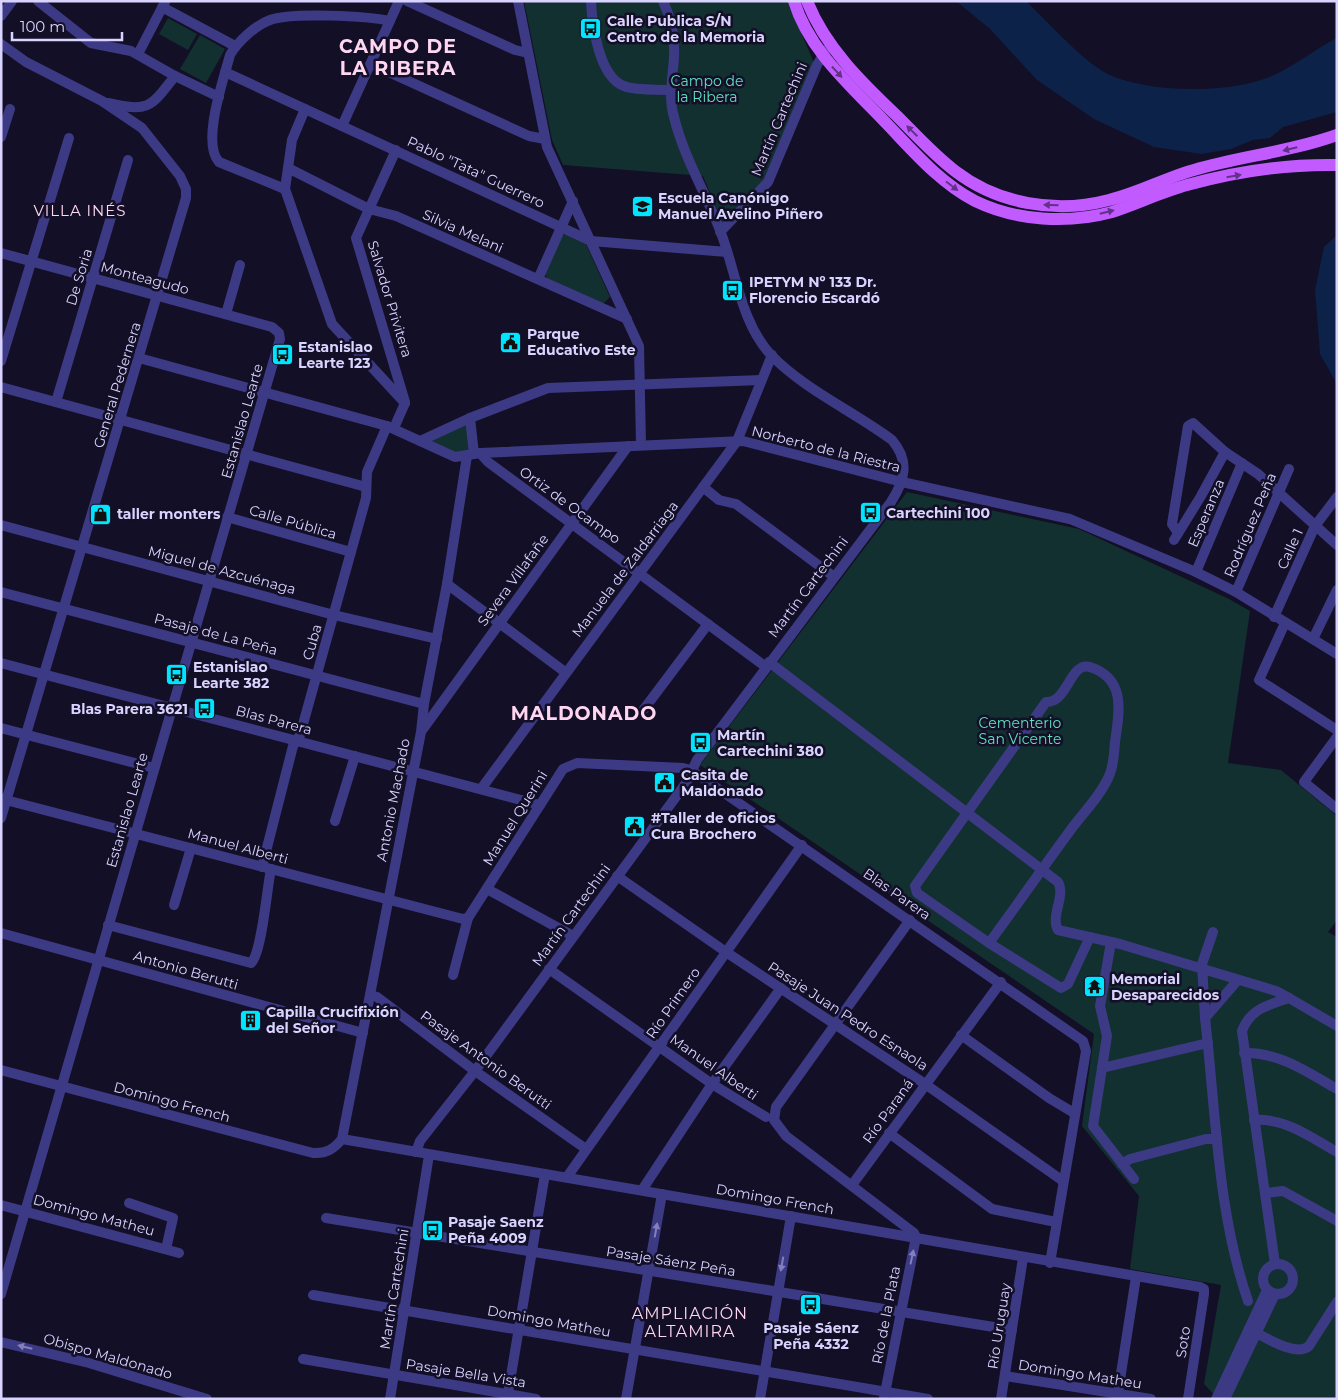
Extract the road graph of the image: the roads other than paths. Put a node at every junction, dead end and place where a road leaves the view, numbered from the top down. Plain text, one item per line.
1 (12, 1) edge
2 (38, 1) edge
3 (399, 1) edge
4 (407, 1) edge
5 (518, 1) edge
6 (591, 1) edge
7 (663, 1) edge
8 (794, 1) edge
9 (807, 1) edge
10 (164, 4) edge
11 (1, 16) edge
12 (390, 21) junction
13 (1, 44) edge
14 (235, 46) junction
15 (826, 49) junction
16 (528, 53) junction
17 (138, 54) junction
18 (371, 64) junction
19 (225, 72) junction
20 (175, 76) junction
21 (671, 90) junction
22 (219, 97) junction
23 (102, 101) junction
24 (10, 109) dead end
25 (305, 109) junction
26 (342, 126) junction
27 (1337, 134) edge
28 (1, 137) edge
29 (69, 138) dead end
30 (545, 139) junction
31 (396, 150) junction
32 (128, 160) dead end
33 (1337, 165) edge
34 (288, 168) junction
35 (285, 190) junction
36 (573, 201) junction
37 (369, 209) junction
38 (562, 227) junction
39 (720, 232) junction
40 (591, 241) junction
41 (1, 252) edge
42 (727, 252) junction
43 (31, 261) junction
44 (240, 266) dead end
45 (94, 278) junction
46 (538, 279) junction
47 (158, 296) junction
48 (226, 314) junction
49 (627, 319) junction
50 (279, 333) joint
51 (772, 355) junction
52 (139, 358) junction
53 (1, 361) edge
54 (761, 380) junction
55 (641, 384) junction
56 (1, 387) edge
57 (264, 393) junction
58 (56, 402) junction
59 (406, 403) junction
60 (470, 418) junction
61 (121, 420) junction
62 (390, 427) junction
63 (420, 441) junction
64 (737, 441) junction
65 (642, 445) junction
66 (628, 446) junction
67 (1225, 452) junction
68 (473, 454) junction
69 (246, 455) junction
70 (1242, 463) junction
71 (1289, 469) dead end
72 (902, 482) junction
73 (366, 487) junction
74 (703, 487) junction
75 (1279, 493) junction
76 (1337, 497) edge
77 (228, 517) junction
78 (572, 523) junction
79 (1, 525) edge
80 (1315, 526) junction
81 (1337, 545) edge
82 (82, 547) junction
83 (351, 552) junction
84 (1196, 572) junction
85 (639, 573) junction
86 (833, 576) junction
87 (209, 581) junction
88 (447, 584) junction
89 (1337, 590) edge
90 (1, 592) edge
91 (1236, 592) junction
92 (64, 607) junction
93 (334, 615) junction
94 (1274, 617) junction
95 (499, 622) junction
96 (708, 624) junction
97 (1285, 624) junction
98 (437, 639) junction
99 (1313, 639) junction
100 (191, 642) junction
101 (1337, 654) edge
102 (1, 663) edge
103 (767, 665) junction
104 (565, 672) junction
105 (44, 674) junction
106 (317, 675) junction
107 (424, 704) junction
108 (172, 707) junction
109 (640, 713) dead end
110 (1, 728) edge
111 (1337, 730) edge
112 (421, 732) junction
113 (26, 735) junction
114 (1337, 737) edge
115 (298, 740) junction
116 (355, 756) junction
117 (154, 768) junction
118 (692, 770) junction
119 (413, 772) junction
120 (481, 789) junction
121 (4, 799) edge
122 (540, 804) junction
123 (1337, 809) edge
124 (965, 813) junction
125 (1, 818) edge
126 (335, 821) dead end
127 (135, 834) junction
128 (802, 845) junction
129 (191, 848) junction
130 (266, 868) junction
131 (1042, 869) junction
132 (617, 876) junction
133 (487, 889) junction
134 (387, 898) junction
135 (174, 905) dead end
136 (468, 918) junction
137 (910, 920) junction
138 (108, 925) junction
139 (1213, 932) dead end
140 (1, 933) edge
141 (573, 936) junction
142 (1090, 938) junction
143 (1111, 942) junction
144 (989, 943) junction
145 (726, 952) junction
146 (98, 960) junction
147 (549, 969) junction
148 (1202, 970) junction
149 (453, 975) dead end
150 (1237, 981) junction
151 (1001, 982) junction
152 (780, 988) junction
153 (370, 995) junction
154 (1288, 998) junction
155 (1205, 1018) junction
156 (836, 1024) junction
157 (1337, 1026) edge
158 (363, 1033) junction
159 (961, 1035) junction
160 (1208, 1043) junction
161 (659, 1046) junction
162 (1244, 1054) junction
163 (1102, 1068) junction
164 (1, 1070) edge
165 (475, 1071) junction
166 (712, 1084) junction
167 (925, 1084) junction
168 (61, 1087) junction
169 (1337, 1089) edge
170 (1074, 1113) junction
171 (770, 1119) junction
172 (1254, 1120) junction
173 (889, 1133) junction
174 (1218, 1139) junction
175 (338, 1143) junction
176 (586, 1150) junction
177 (416, 1152) junction
178 (1337, 1152) edge
179 (429, 1155) junction
180 (1122, 1164) junction
181 (545, 1174) junction
182 (567, 1177) junction
183 (1134, 1178) dead end
184 (1063, 1181) junction
185 (852, 1186) junction
186 (642, 1190) junction
187 (1265, 1193) junction
188 (662, 1194) junction
189 (129, 1203) dead end
190 (1, 1205) edge
191 (26, 1211) junction
192 (791, 1216) junction
193 (326, 1218) dead end
194 (1337, 1221) edge
195 (1056, 1222) junction
196 (417, 1234) junction
197 (916, 1237) junction
198 (166, 1249) junction
199 (532, 1252) junction
200 (179, 1253) dead end
201 (1023, 1258) junction
202 (1050, 1263) junction
203 (1275, 1264) junction
204 (649, 1272) junction
205 (1136, 1277) junction
206 (1204, 1289) joint
207 (777, 1291) junction
208 (1271, 1292) junction
209 (1, 1294) edge
210 (314, 1295) dead end
211 (1248, 1301) dead end
212 (1337, 1302) edge
213 (405, 1310) junction
214 (901, 1312) junction
215 (518, 1330) junction
216 (1012, 1330) junction
217 (1253, 1331) junction
218 (1, 1342) edge
219 (634, 1350) junction
220 (303, 1359) dead end
221 (764, 1372) junction
222 (394, 1375) junction
223 (1005, 1376) junction
224 (885, 1395) edge
225 (508, 1396) edge
226 (1117, 1396) edge
227 (207, 1399) edge
228 (390, 1399) edge
229 (536, 1399) edge
230 (626, 1399) edge
231 (760, 1399) edge
232 (928, 1399) edge
233 (1001, 1399) edge
234 (1151, 1399) edge
235 (1188, 1399) edge
236 (1216, 1399) edge
237 (1225, 1399) edge

1 - 11 street
2 - 17 street
3 - 12 street
4 - 16 street
5 - 16 street
6 - 21 street
7 - 21 street
8 - 15 main road
9 - 15 main road
10 - 14 street
10 - 17 street
12 - 14 street
12 - 18 street
13 - 23 street, General Pedernera
14 - 19 street
27 -> 15 main road
15 -> 33 main road
15 - 39 street, Martín Cartechini
16 - 30 street
17 - 20 street
18 - 26 street
18 - 30 street
19 - 22 street
19 - 25 street, Pablo "Tata" Guerrero
20 - 22 street
20 - 23 street
21 - 39 street
22 - 35 street
23 - 47 street, General Pedernera
24 - 28 street
25 - 26 street, Pablo "Tata" Guerrero
25 - 34 street
26 - 31 street, Pablo "Tata" Guerrero
29 - 43 street
30 - 36 street
31 - 37 street, Salvador Privitera
31 - 38 street, Pablo "Tata" Guerrero
32 - 45 street, De Soria
34 - 35 street
34 - 37 street, Silvia Melani
35 - 59 street
36 - 38 street
36 - 40 street
37 - 46 street, Silvia Melani
37 - 59 street, Salvador Privitera
38 - 40 street, Pablo "Tata" Guerrero
38 - 46 street
39 - 42 street, Martín Cartechini
40 - 42 street, Pablo "Tata" Guerrero
40 - 49 street
41 - 43 street, Monteagudo
42 - 51 street, Martín Cartechini
43 - 45 street, Monteagudo
43 - 53 street
44 - 48 street
45 - 47 street, Monteagudo
45 - 58 street, De Soria
46 - 49 street, Silvia Melani
47 - 48 street, Monteagudo
47 - 52 street, General Pedernera
48 - 50 street, Monteagudo
49 - 55 street
50 - 57 street, Estanislao Learte
51 - 54 street, Manuela de Zaldarriaga
51 - 72 street, Martín Cartechini
52 - 57 street, Norberto de la Riestra
52 - 61 street, General Pedernera
54 - 55 street
54 - 64 street, Manuela de Zaldarriaga
55 - 60 street
55 - 65 street
56 - 58 street
57 - 62 street, Norberto de la Riestra
57 - 69 street, Estanislao Learte
58 - 61 street
59 - 62 street, Cuba
60 - 63 street
60 - 68 street, Antonio Machado
61 - 69 street
61 - 82 street, General Pedernera
62 - 63 street, Norberto de la Riestra
62 - 73 street, Cuba
63 - 68 street, Norberto de la Riestra
64 - 65 street, Norberto de la Riestra
64 - 72 street, Norberto de la Riestra
64 - 74 street, Manuela de Zaldarriaga
65 - 66 street, Norberto de la Riestra
66 - 68 street, Norberto de la Riestra
66 - 78 street, Severa Villafañe
67 - 67 street
67 - 70 street
68 - 78 street, Ortiz de Ocampo
68 - 88 street, Antonio Machado
69 - 73 street
69 - 77 street, Estanislao Learte
70 - 75 street
70 - 84 street, Esperanza
71 - 75 street, Rodríguez Peña
72 - 84 street, Norberto de la Riestra
72 - 86 street, Martín Cartechini
73 - 83 street, Cuba
74 - 85 street, Manuela de Zaldarriaga
74 - 86 street
75 - 80 street
75 - 91 street, Rodríguez Peña
76 - 80 street, Calle 1
77 - 83 street, Calle Pública
77 - 87 street, Estanislao Learte
78 - 85 street, Ortiz de Ocampo
78 - 95 street, Severa Villafañe
79 - 82 street, Miguel de Azcuénaga
80 - 81 street
80 - 94 street, Calle 1
82 - 87 street, Miguel de Azcuénaga
82 - 92 street, General Pedernera
83 - 93 street, Cuba
84 - 91 street, Norberto de la Riestra
85 - 96 street, Ortiz de Ocampo
85 - 104 street, Manuela de Zaldarriaga
86 - 103 street, Martín Cartechini
87 - 93 street, Miguel de Azcuénaga
87 - 100 street, Estanislao Learte
88 - 95 street
88 - 98 street, Antonio Machado
89 - 99 street
90 - 92 street, Pasaje de La Peña
91 - 94 street, Norberto de la Riestra
92 - 100 street, Pasaje de La Peña
92 - 105 street, General Pedernera
93 - 98 street, Miguel de Azcuénaga
93 - 106 street, Cuba
94 - 97 street, Norberto de la Riestra
95 - 104 street
95 - 112 street, Severa Villafañe
96 - 103 street, Ortiz de Ocampo
96 - 109 street
97 - 99 street, Norberto de la Riestra
97 - 111 street
98 - 107 street, Antonio Machado
99 - 101 street, Norberto de la Riestra
100 - 106 street, Pasaje de La Peña
100 - 108 street, Estanislao Learte
102 - 105 street, Blas Parera
103 - 118 street, Martín Cartechini
103 - 124 street, Ortiz de Ocampo
104 - 120 street, Manuela de Zaldarriaga
105 - 108 street, Blas Parera
105 - 113 street, General Pedernera
106 - 107 street, Pasaje de La Peña
106 - 115 street, Cuba
107 - 112 street, Antonio Machado
108 - 115 street, Blas Parera
108 - 117 street, Estanislao Learte
110 - 113 street
112 - 119 street, Antonio Machado
113 - 117 street
113 - 121 street, General Pedernera
114 - 123 street
115 - 116 street, Blas Parera
115 - 130 street, Cuba
116 - 119 street, Blas Parera
116 - 126 street
117 - 127 street, Estanislao Learte
118 - 122 street, Manuel Querini
118 - 128 street, Blas Parera
118 - 132 street, Martín Cartechini
119 - 120 street, Blas Parera
119 - 134 street, Antonio Machado
120 - 122 street, Blas Parera
121 - 125 street, General Pedernera
121 - 127 street, Manuel Alberti
122 - 133 street, Manuel Querini
124 - 131 street, Ortiz de Ocampo
124 - 131 street
124 - 144 street
127 - 129 street, Manuel Alberti
127 - 138 street, Estanislao Learte
128 - 137 street, Blas Parera
128 - 145 street, Río Primero
129 - 130 street, Manuel Alberti
129 - 135 street
130 - 134 street, Manuel Alberti
130 - 138 street, Cuba
131 - 142 street, Ortiz de Ocampo
131 - 144 street
132 - 141 street, Martín Cartechini
132 - 145 street, Pasaje Juan Pedro Esnaola
133 - 136 street, Manuel Querini
133 - 141 street
134 - 136 street, Manuel Alberti
134 - 153 street, Antonio Machado
136 - 149 street, Manuel Querini
137 - 151 street, Blas Parera
137 - 156 street
138 - 146 street, Estanislao Learte
139 - 148 street
140 - 146 street, Antonio Berutti
141 - 147 street, Martín Cartechini
142 - 143 street
142 - 144 street
143 - 148 street
143 - 163 street
145 - 152 street, Pasaje Juan Pedro Esnaola
145 - 161 street, Río Primero
146 - 158 street, Antonio Berutti
146 - 168 street, Estanislao Learte
147 - 161 street, Manuel Alberti
147 - 165 street, Martín Cartechini
148 - 150 street
148 - 155 street
150 - 154 street
150 - 155 street
151 - 159 street, Río Paraná
151 - 170 street, Blas Parera
152 - 156 street, Pasaje Juan Pedro Esnaola
152 - 166 street
153 - 158 street, Antonio Machado
153 - 165 street, Pasaje Antonio Berutti
154 - 157 street
154 - 162 street
155 - 160 street
156 - 167 street, Pasaje Juan Pedro Esnaola
156 - 171 street
158 - 175 street, Antonio Machado
159 - 167 street, Río Paraná
159 - 170 street
160 - 163 street
160 - 174 street
161 - 166 street, Manuel Alberti
161 - 176 street, Río Primero
162 - 169 street
162 - 172 street
163 - 180 street
164 - 168 street, Domingo French
165 - 176 street, Pasaje Antonio Berutti
165 - 177 street, Martín Cartechini
166 - 171 street, Manuel Alberti
166 - 186 street
167 - 173 street, Río Paraná
167 - 184 street, Pasaje Juan Pedro Esnaola
168 - 175 street, Domingo French
168 - 191 street, Estanislao Learte
170 - 184 street
171 - 185 street, Manuel Alberti
172 - 178 street
172 - 187 street
173 - 185 street, Río Paraná
173 - 195 street
174 - 180 street
174 - 211 street
175 - 177 street, Domingo French
176 - 182 street, Río Primero
177 - 179 street, Domingo French
179 - 181 street, Domingo French
179 - 196 street, Martín Cartechini
180 - 183 street
181 - 182 street, Domingo French
181 - 199 street
182 - 186 street, Domingo French
184 - 195 street
185 - 197 street, Manuel Alberti
186 - 188 street, Domingo French
187 - 194 street
187 - 203 street
188 - 192 street, Domingo French
204 -> 188 street
189 - 198 street
190 - 191 street, Domingo Matheu
191 - 198 street, Domingo Matheu
191 - 209 street, Estanislao Learte
192 - 197 street, Domingo French
192 -> 207 street
193 - 196 street, Pasaje Sáenz Peña
195 - 202 street
196 - 199 street, Pasaje Sáenz Peña
196 - 213 street, Martín Cartechini
197 - 201 street, Domingo French
214 -> 197 street, Río de la Plata
198 - 200 street, Domingo Matheu
199 - 204 street, Pasaje Sáenz Peña
199 - 215 street
201 - 202 street, Domingo French
201 - 216 street, Río Uruguay
202 - 205 street, Domingo French
203 - 208 street
203 - 208 street
204 - 207 street, Pasaje Sáenz Peña
204 - 219 street
205 - 206 street, Domingo French
205 - 226 street
206 - 235 street, Soto
207 - 214 street, Pasaje Sáenz Peña
207 - 221 street
208 - 217 street
210 - 213 street, Domingo Matheu
212 - 217 street
213 - 215 street, Domingo Matheu
213 - 222 street, Martín Cartechini
214 - 216 street, Pasaje Sáenz Peña
214 - 224 street, Río de la Plata
215 - 219 street, Domingo Matheu
215 - 225 street
216 - 223 street, Río Uruguay
217 - 236 street
217 - 237 street
227 -> 218 street, Obispo Maldonado
219 - 221 street, Domingo Matheu
219 - 230 street
220 - 222 street, Pasaje Bella Vista
221 - 224 street, Domingo Matheu
221 - 231 street
222 - 225 street, Pasaje Bella Vista
222 - 228 street, Martín Cartechini
223 - 226 street, Domingo Matheu
223 - 233 street, Río Uruguay
224 - 232 street, Domingo Matheu
225 - 229 street, Pasaje Bella Vista
226 - 234 street, Domingo Matheu

